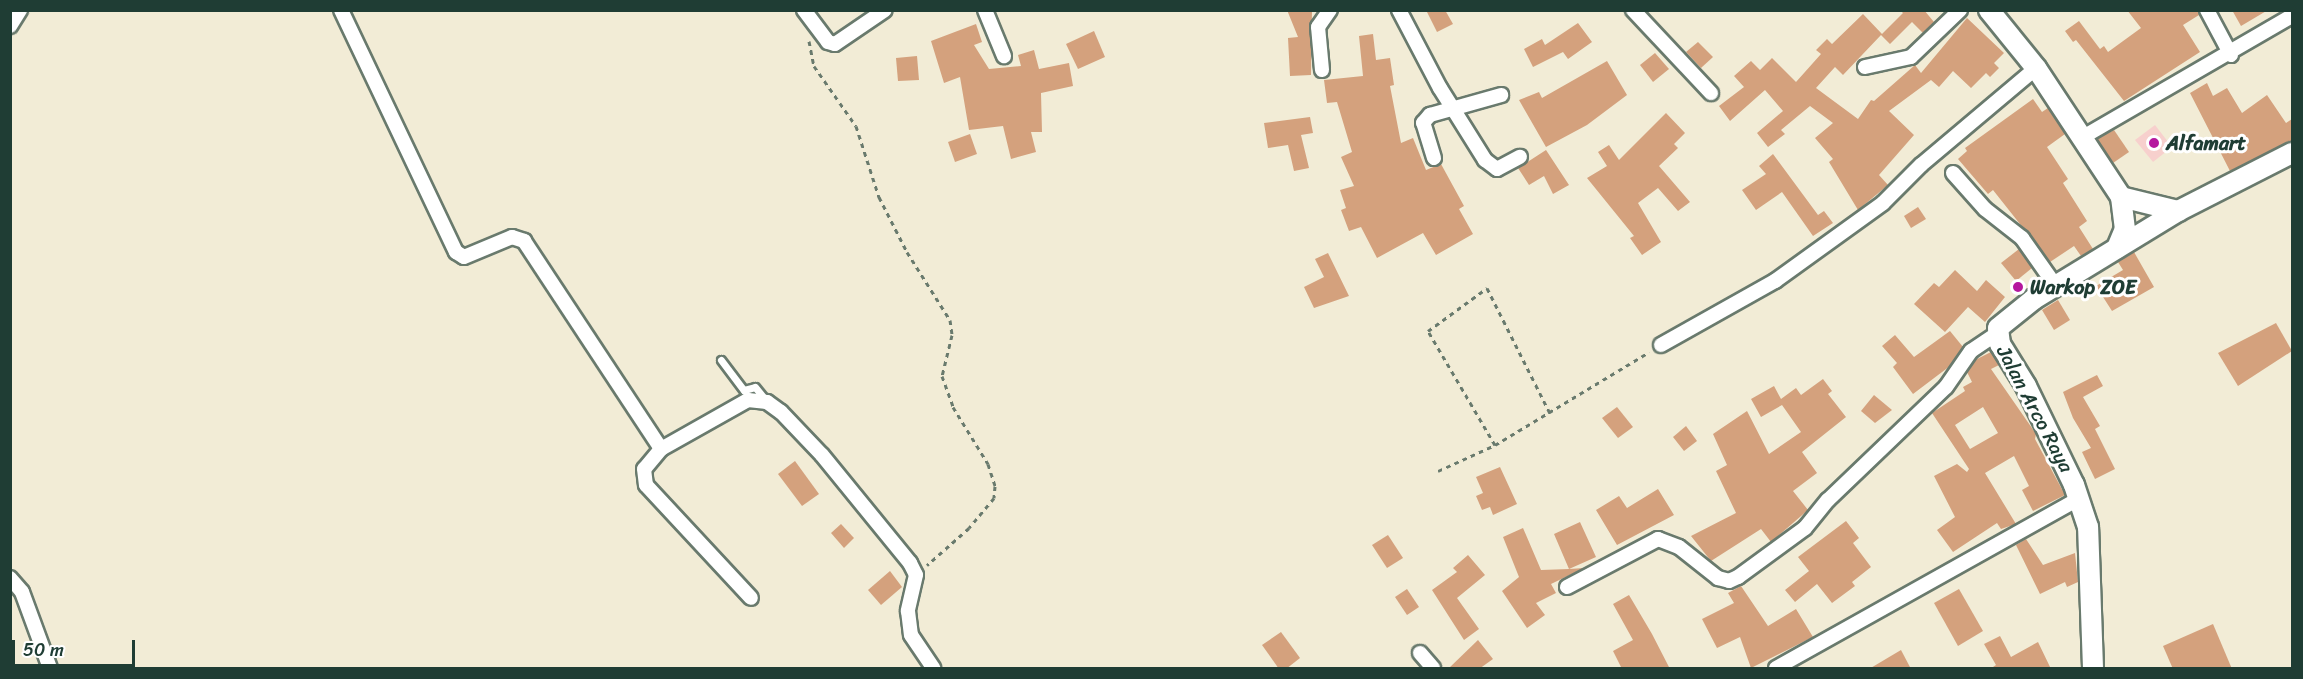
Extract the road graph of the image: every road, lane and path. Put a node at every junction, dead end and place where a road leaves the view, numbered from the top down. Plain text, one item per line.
1 (20, 10) edge
2 (341, 10) edge
3 (804, 10) edge
4 (885, 10) edge
5 (985, 10) edge
6 (1330, 10) edge
7 (1399, 10) edge
8 (1960, 10) edge
9 (1989, 10) edge
10 (2206, 10) edge
11 (1638, 12) edge
12 (2292, 16) edge
13 (10, 26) edge
14 (808, 34) dead end
15 (2231, 55) junction
16 (1004, 56) dead end
17 (1865, 67) dead end
18 (2036, 68) junction
19 (1322, 70) dead end
20 (1711, 93) dead end
21 (1501, 95) dead end
22 (1451, 107) junction
23 (2083, 137) junction
24 (2292, 153) edge
25 (1434, 158) dead end
26 (1520, 158) dead end
27 (1953, 173) dead end
28 (2121, 197) junction
29 (2178, 211) junction
30 (2117, 248) junction
31 (2055, 285) junction
32 (1996, 334) junction
33 (1661, 345) joint
34 (721, 360) dead end
35 (767, 402) junction
36 (1550, 412) junction
37 (1495, 446) junction
38 (661, 448) junction
39 (1438, 471) dead end
40 (2079, 499) junction
41 (916, 575) junction
42 (10, 578) edge
43 (1567, 587) dead end
44 (751, 598) dead end
45 (1420, 653) dead end
46 (50, 669) edge
47 (933, 669) edge
48 (1433, 669) edge
49 (1776, 669) edge
50 (2093, 669) edge

1 - 13 street
2 - 38 street
3 - 4 street
5 - 16 street
6 - 19 street
7 - 22 street
8 - 17 street
9 - 18 main road
10 - 15 street
11 - 20 street
12 - 15 street
14 - 41 path
15 - 23 street
18 - 23 main road
18 - 33 street
21 - 22 street
22 - 25 street
22 - 26 street
23 - 28 main road
24 - 29 main road, Jalan Arco Raya
27 - 31 street
28 - 29 main road
28 - 30 main road
29 - 30 main road, Jalan Arco Raya
30 - 31 main road, Jalan Arco Raya
31 - 32 main road, Jalan Arco Raya
32 - 40 main road, Jalan Arco Raya
32 - 43 street
33 - 36 path
34 - 35 lane
35 - 38 street
35 - 41 street
36 - 37 path
36 - 37 path
37 - 39 path
38 - 44 street
40 - 49 street
40 - 50 main road, Jalan Arco Raya
41 - 47 street
42 - 46 street
45 - 48 street

